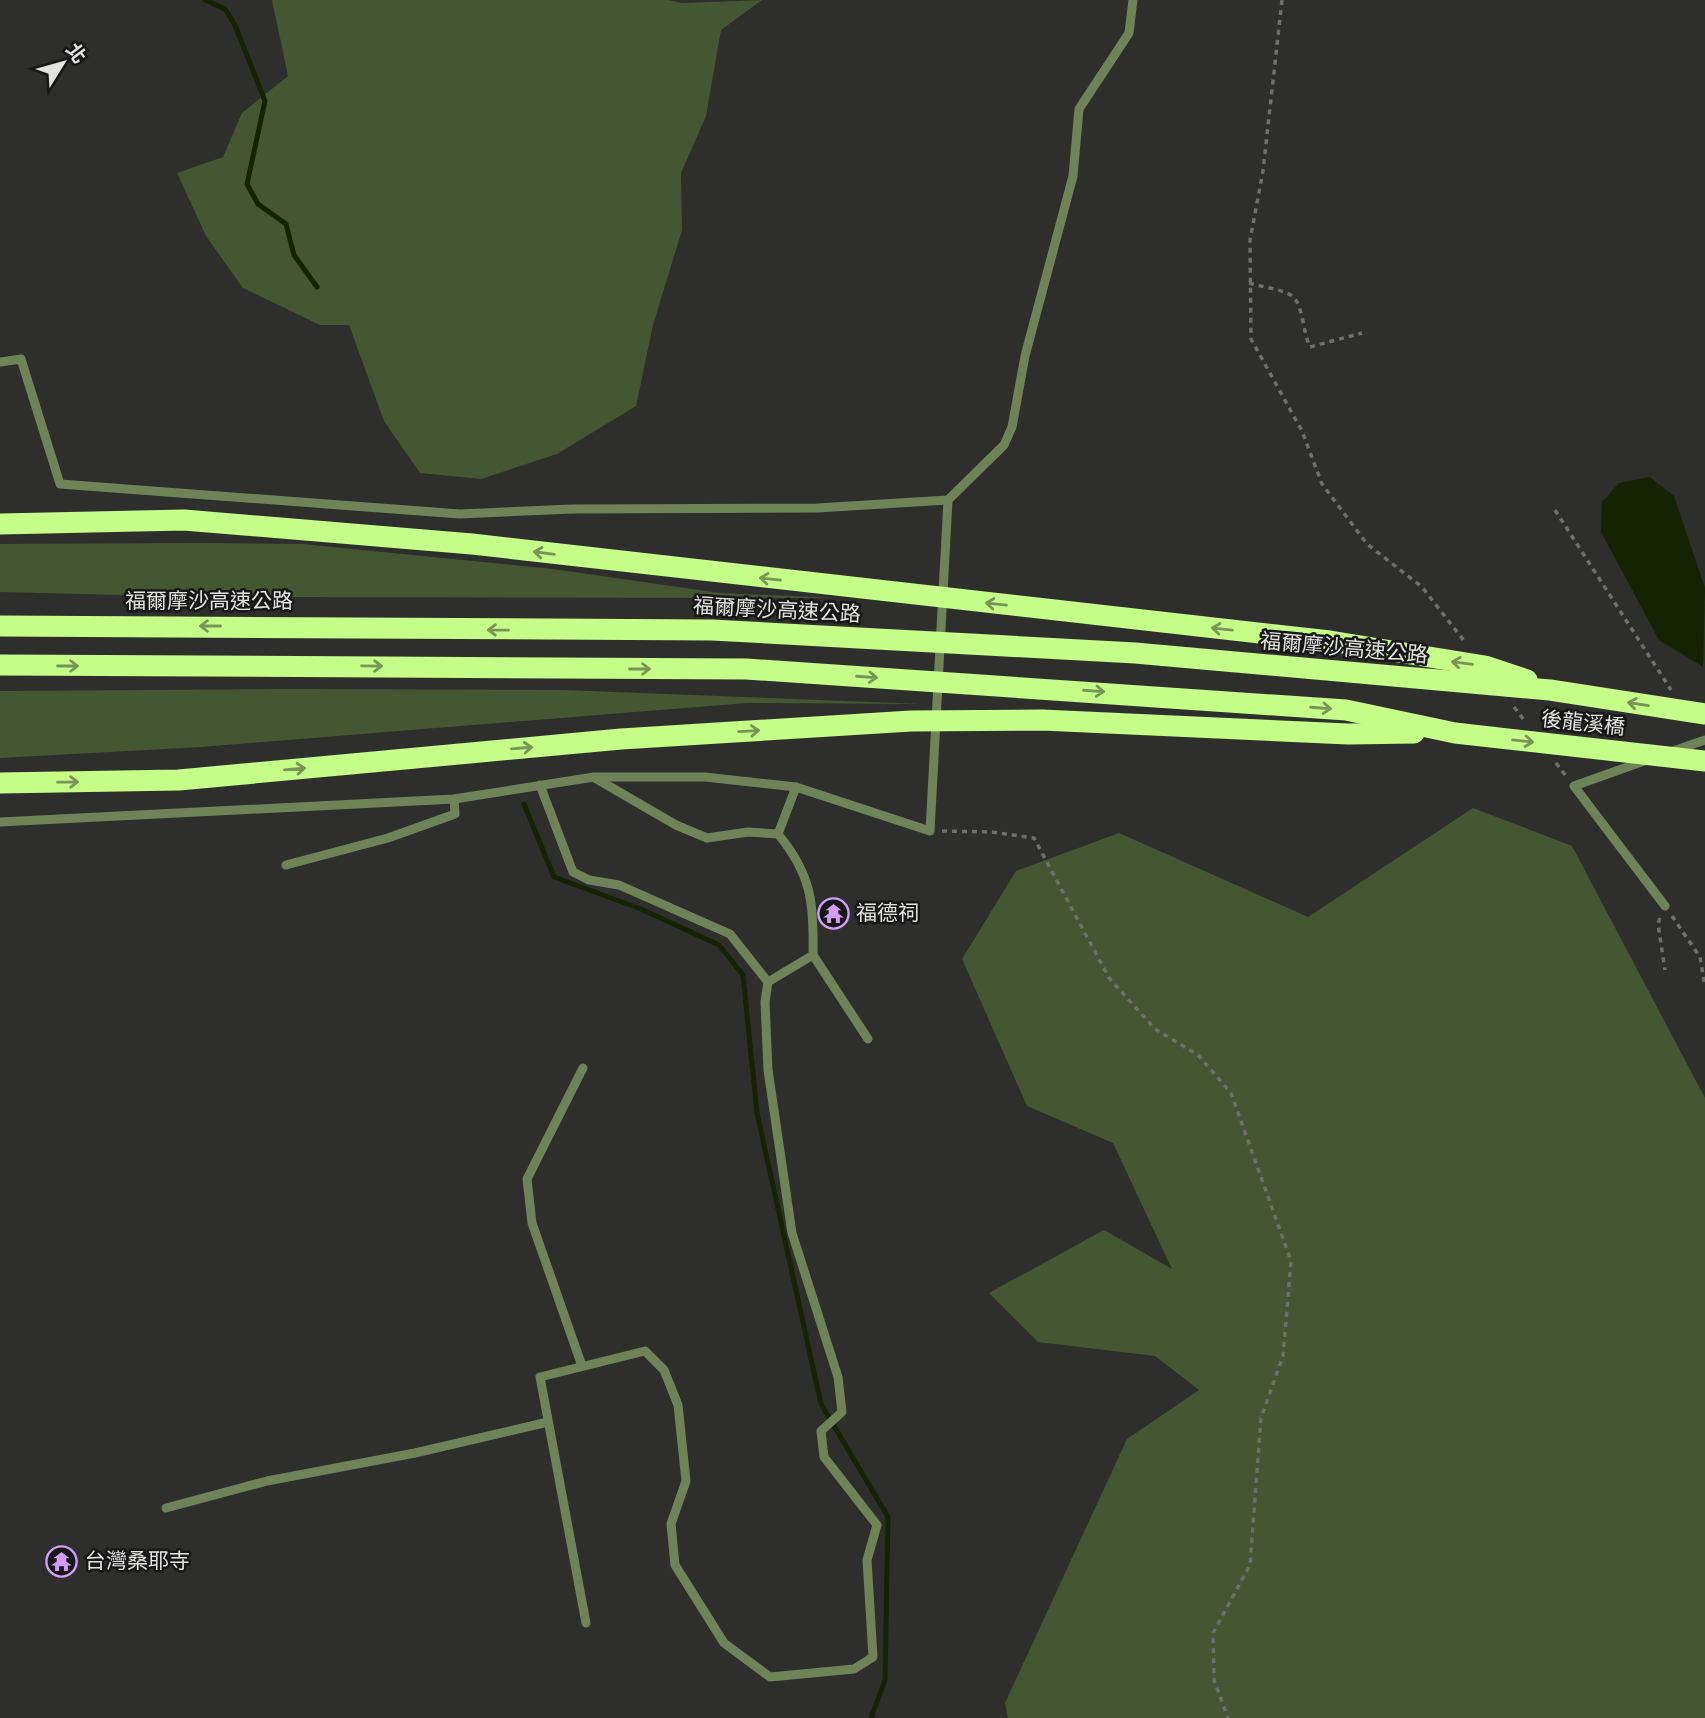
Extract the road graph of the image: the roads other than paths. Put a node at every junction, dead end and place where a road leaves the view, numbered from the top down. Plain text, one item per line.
1 (1133, 0) edge
2 (0, 362) edge
3 (948, 500) junction
4 (0, 524) edge
5 (0, 626) edge
6 (0, 666) edge
7 (1550, 690) junction
8 (1705, 714) edge
9 (1455, 733) junction
10 (1705, 740) edge
11 (1705, 761) edge
12 (594, 777) junction
13 (0, 783) edge
14 (540, 785) junction
15 (796, 787) junction
16 (454, 799) junction
17 (0, 822) edge
18 (778, 834) junction
19 (286, 865) dead end
20 (1665, 905) road end
21 (813, 955) junction
22 (768, 982) junction
23 (868, 1039) dead end
24 (583, 1068) dead end
25 (582, 1366) junction
26 (548, 1422) junction
27 (166, 1508) dead end
28 (586, 1623) dead end

1 - 3 lane
2 - 3 lane
3 - 15 lane
7 -> 4 highway
7 -> 5 highway, 福爾摩沙高速公路
6 -> 9 highway
8 -> 7 highway, 後龍溪橋
9 -> 11 highway, 後龍溪橋
13 -> 9 highway
10 - 20 lane
12 - 14 lane
12 - 15 lane
12 - 18 lane
14 - 16 lane
14 - 22 lane
15 - 18 lane
16 - 17 lane
16 - 19 lane
18 - 21 lane
21 - 22 lane
21 - 23 lane
22 - 25 lane
24 - 25 lane
25 - 26 lane
26 - 27 lane
26 - 28 lane

